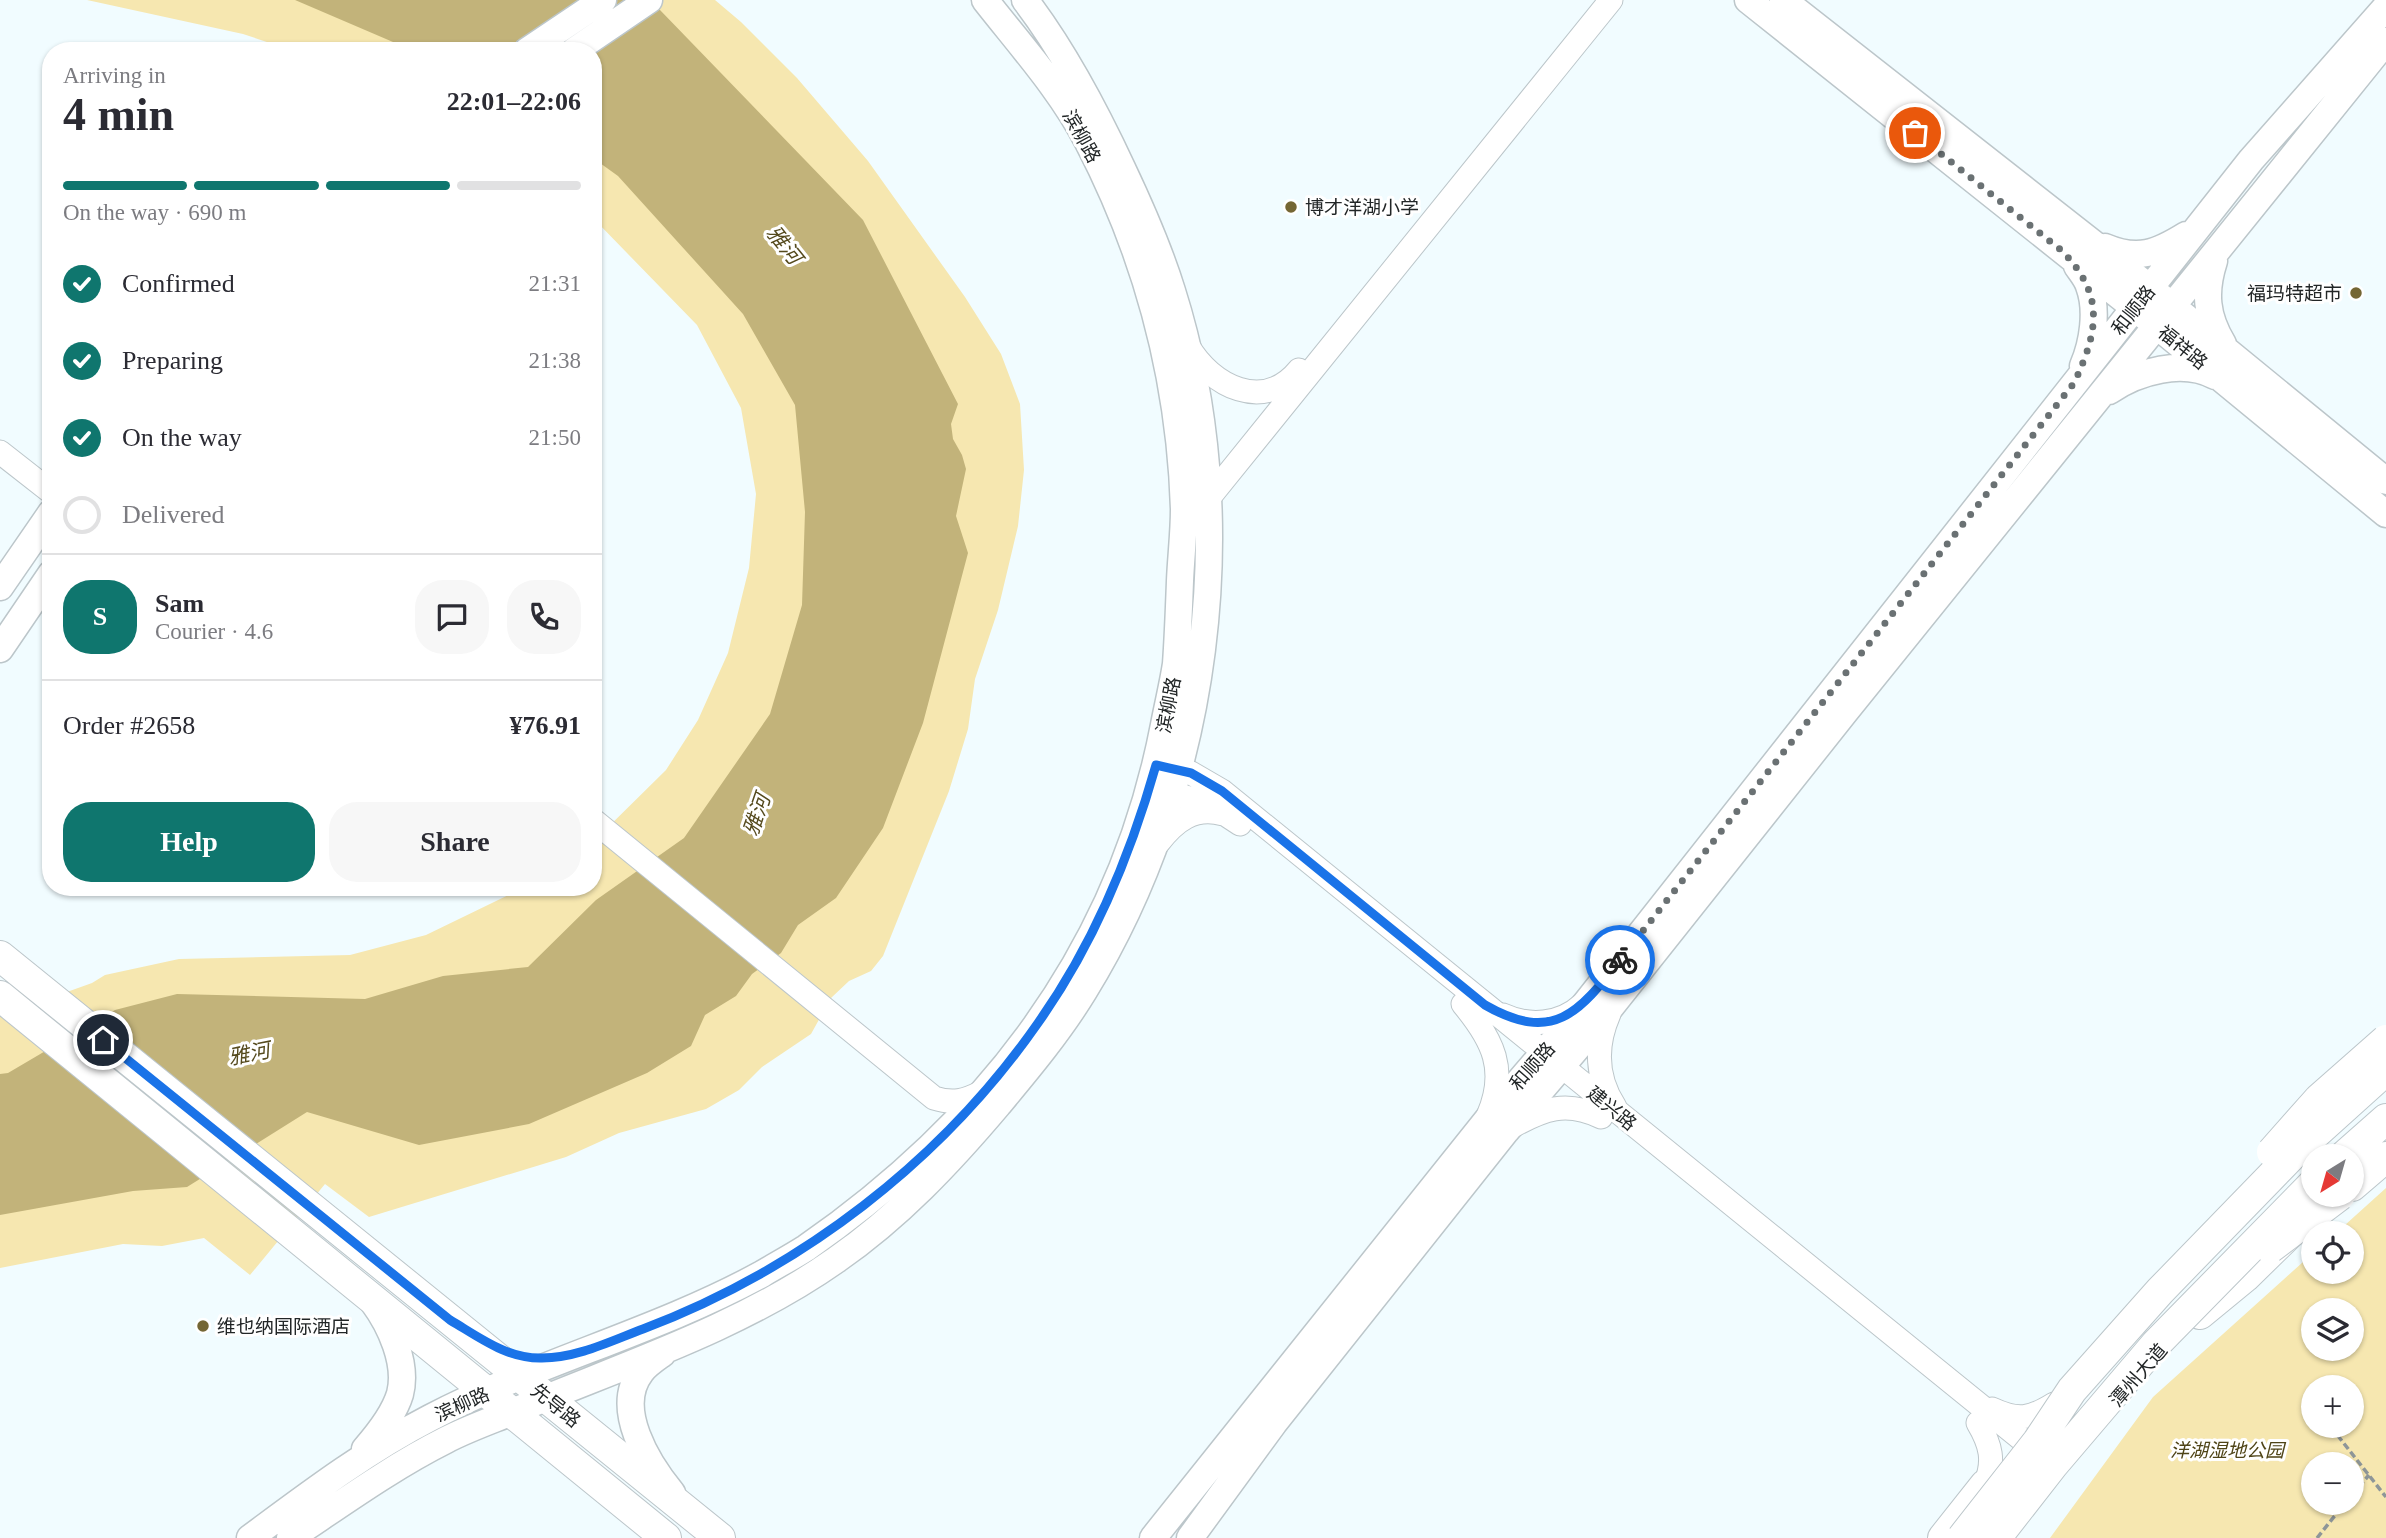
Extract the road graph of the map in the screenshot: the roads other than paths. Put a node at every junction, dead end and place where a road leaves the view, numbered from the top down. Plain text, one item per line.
1 (603, 0) edge
2 (649, 0) edge
3 (985, 0) edge
4 (1025, 0) edge
5 (1598, 0) edge
6 (1611, 0) edge
7 (1748, 0) edge
8 (1783, 0) edge
9 (2386, 7) edge
10 (2386, 41) edge
11 (540, 42) edge
12 (587, 42) edge
13 (2206, 218) junction
14 (2084, 236) junction
15 (2220, 248) junction
16 (2061, 250) junction
17 (2142, 298) junction
18 (2164, 316) junction
19 (1184, 340) junction
20 (2233, 372) junction
21 (2074, 383) junction
22 (2096, 400) junction
23 (0, 439) edge
24 (0, 452) edge
25 (42, 472) edge
26 (2386, 481) edge
27 (42, 485) edge
28 (1208, 499) junction
29 (2386, 514) edge
30 (42, 526) edge
31 (0, 587) edge
32 (42, 587) edge
33 (0, 649) edge
34 (1189, 727) junction
35 (1164, 778) junction
36 (1222, 791) junction
37 (1229, 816) junction
38 (602, 828) edge
39 (602, 839) edge
40 (1149, 858) junction
41 (11, 965) edge
42 (2, 997) edge
43 (1605, 997) junction
44 (1474, 1005) junction
45 (2386, 1040) edge
46 (2386, 1055) edge
47 (1547, 1064) junction
48 (2386, 1070) edge
49 (985, 1090) junction
50 (931, 1102) junction
51 (1601, 1116) junction
52 (2386, 1119) edge
53 (1632, 1125) junction
54 (1495, 1126) junction
55 (940, 1139) junction
56 (2386, 1143) edge
57 (2358, 1144) edge
58 (2386, 1157) edge
59 (2364, 1164) edge
60 (2364, 1176) edge
61 (2301, 1196) edge
62 (2317, 1208) edge
63 (2323, 1208) edge
64 (2160, 1291) junction
65 (367, 1295) junction
66 (2184, 1315) junction
67 (450, 1320) junction
68 (670, 1347) junction
69 (584, 1351) junction
70 (521, 1378) junction
71 (488, 1392) junction
72 (1969, 1396) junction
73 (546, 1398) junction
74 (2054, 1404) junction
75 (512, 1412) junction
76 (1978, 1423) junction
77 (447, 1439) junction
78 (2018, 1445) junction
79 (572, 1460) junction
80 (350, 1465) junction
81 (2054, 1475) junction
82 (1985, 1485) junction
83 (686, 1510) junction
84 (250, 1538) edge
85 (290, 1538) edge
86 (666, 1538) edge
87 (720, 1538) edge
88 (1153, 1538) edge
89 (1190, 1538) edge
90 (1943, 1538) edge
91 (1962, 1538) edge
92 (1996, 1538) edge
93 (2004, 1538) edge

1 - 11 main road
2 - 12 main road
3 - 35 main road, 滨柳路
4 - 19 main road, 滨柳路
5 - 19 street
6 - 28 street
7 - 16 main road, 福祥路
8 - 14 main road, 福祥路
9 - 13 main road, 和顺路
10 - 15 main road, 和顺路
13 - 14 main road
13 - 17 main road, 和顺路
14 - 17 main road, 福祥路
15 - 18 main road, 和顺路
15 - 20 main road
16 - 17 main road, 福祥路
16 - 21 main road
17 - 18 main road, 福祥路
17 - 21 main road, 和顺路
18 - 20 main road, 福祥路
18 - 22 main road, 和顺路
19 - 28 main road, 滨柳路
20 - 22 main road
20 - 26 main road, 福祥路
20 - 29 main road, 福祥路
21 - 43 main road, 和顺路
22 - 43 main road, 和顺路
23 - 25 street
24 - 27 street
28 - 34 main road, 滨柳路
30 - 31 main road
32 - 33 main road
34 - 35 main road, 滨柳路
34 - 36 street
35 - 36 street, 建兴路
35 - 37 street
35 - 40 main road, 滨柳路
35 - 49 main road, 滨柳路
36 - 44 street, 建兴路
37 - 40 street
37 - 44 street
38 - 50 street
39 - 50 street
40 - 68 main road, 滨柳路
41 - 67 main road, 先导路
42 - 65 main road, 先导路
43 - 44 street
43 - 47 main road, 和顺路
43 - 53 street
44 - 47 street, 建兴路
44 - 54 street
45 - 64 main road, 潭州大道, bridge
46 - 74 main road
47 - 51 street
47 - 53 street, 建兴路
47 - 54 main road, 和顺路
48 - 64 main road, 潭州大道, bridge
49 - 50 street
49 - 55 main road, 滨柳路
50 - 55 street
51 - 54 street
51 - 76 street
52 - 57 main road
53 - 72 street, 建兴路
54 - 88 main road, 和顺路
54 - 89 main road, 和顺路
55 - 69 main road, 滨柳路
56 - 59 main road
58 - 60 main road
61 - 66 main road, 潭州大道, bridge
62 - 81 main road, 潭州大道
63 - 66 main road, 潭州大道, bridge
64 - 91 main road, 潭州大道, bridge
65 - 71 main road, 先导路
65 - 80 main road
66 - 92 main road, 潭州大道, bridge
67 - 69 main road
67 - 70 main road, 先导路
68 - 73 main road, 滨柳路
68 - 83 main road
69 - 70 main road, 滨柳路
70 - 71 main road, 滨柳路
70 - 73 main road, 先导路
71 - 75 main road, 先导路
71 - 80 main road, 滨柳路
72 - 74 street
72 - 78 street, 建兴路
73 - 75 main road, 滨柳路
73 - 83 main road, 先导路
74 - 78 main road
75 - 77 main road, 滨柳路
75 - 79 main road, 先导路
76 - 78 street
76 - 82 street
77 - 79 main road
77 - 85 main road, 滨柳路
78 - 81 street, 建兴路
78 - 82 main road
79 - 86 main road, 先导路
80 - 84 main road, 滨柳路
81 - 93 main road, 潭州大道
82 - 90 main road
83 - 87 main road, 先导路

